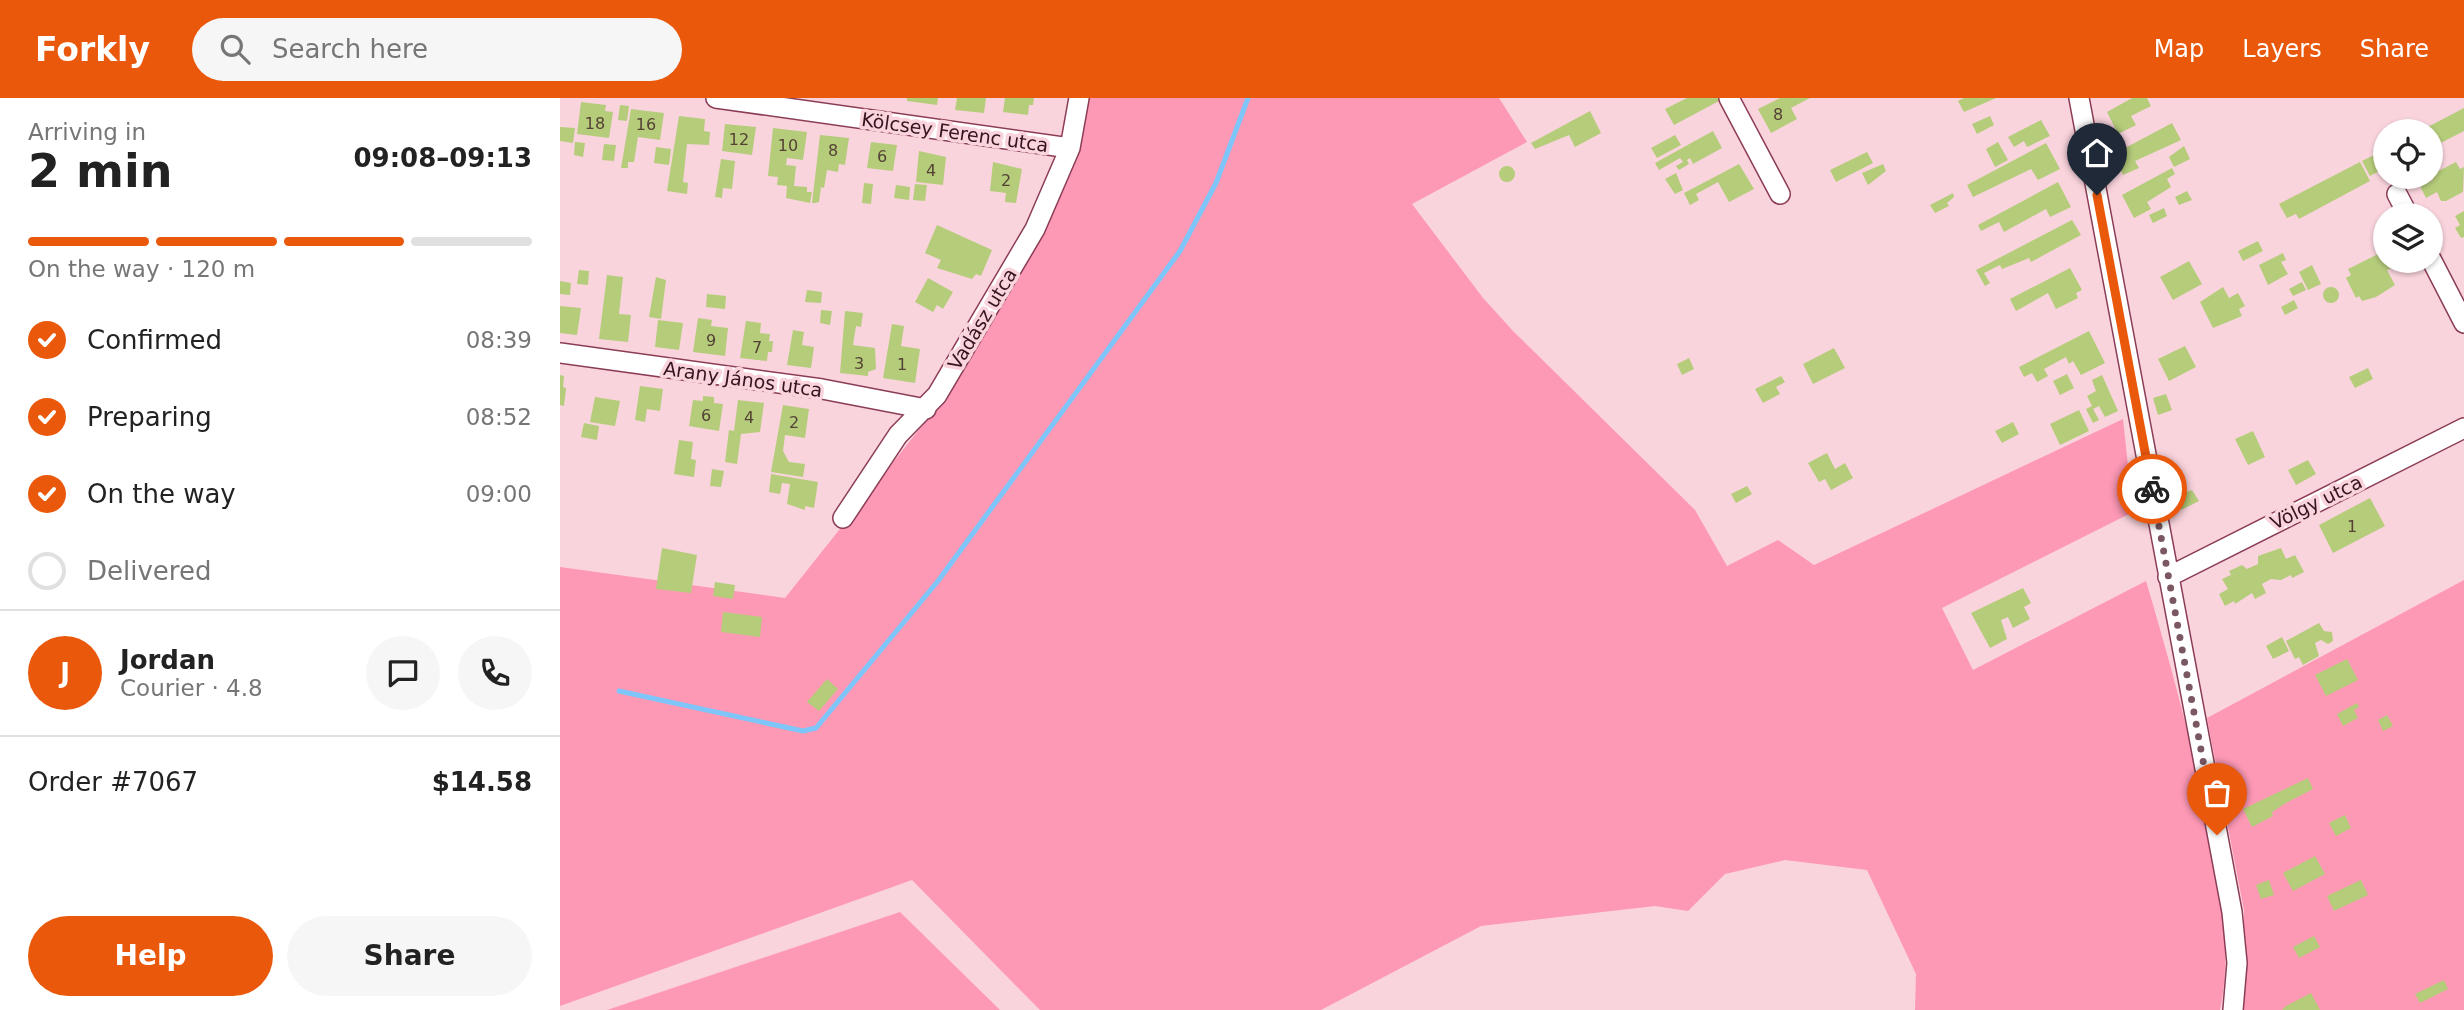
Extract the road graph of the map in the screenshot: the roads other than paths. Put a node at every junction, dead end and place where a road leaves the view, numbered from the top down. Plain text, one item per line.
1 (716, 98) edge
2 (1079, 98) edge
3 (1728, 98) edge
4 (2079, 98) edge
5 (1070, 148) junction
6 (1780, 194) dead end
7 (2397, 194) dead end
8 (2402, 203) edge
9 (2438, 273) edge
10 (2464, 323) edge
11 (560, 353) edge
12 (926, 409) junction
13 (2464, 428) edge
14 (843, 518) dead end
15 (2168, 577) junction
16 (2233, 1010) edge

1 - 5 street, Kölcsey Ferenc utca
2 - 5 street, Vadász utca
3 - 6 street
4 - 15 street
5 - 12 street, Vadász utca
7 - 8 street
9 - 10 street
11 - 12 street, Arany János utca
12 - 14 street, Vadász utca
13 - 15 street, Völgy utca
15 - 16 street

